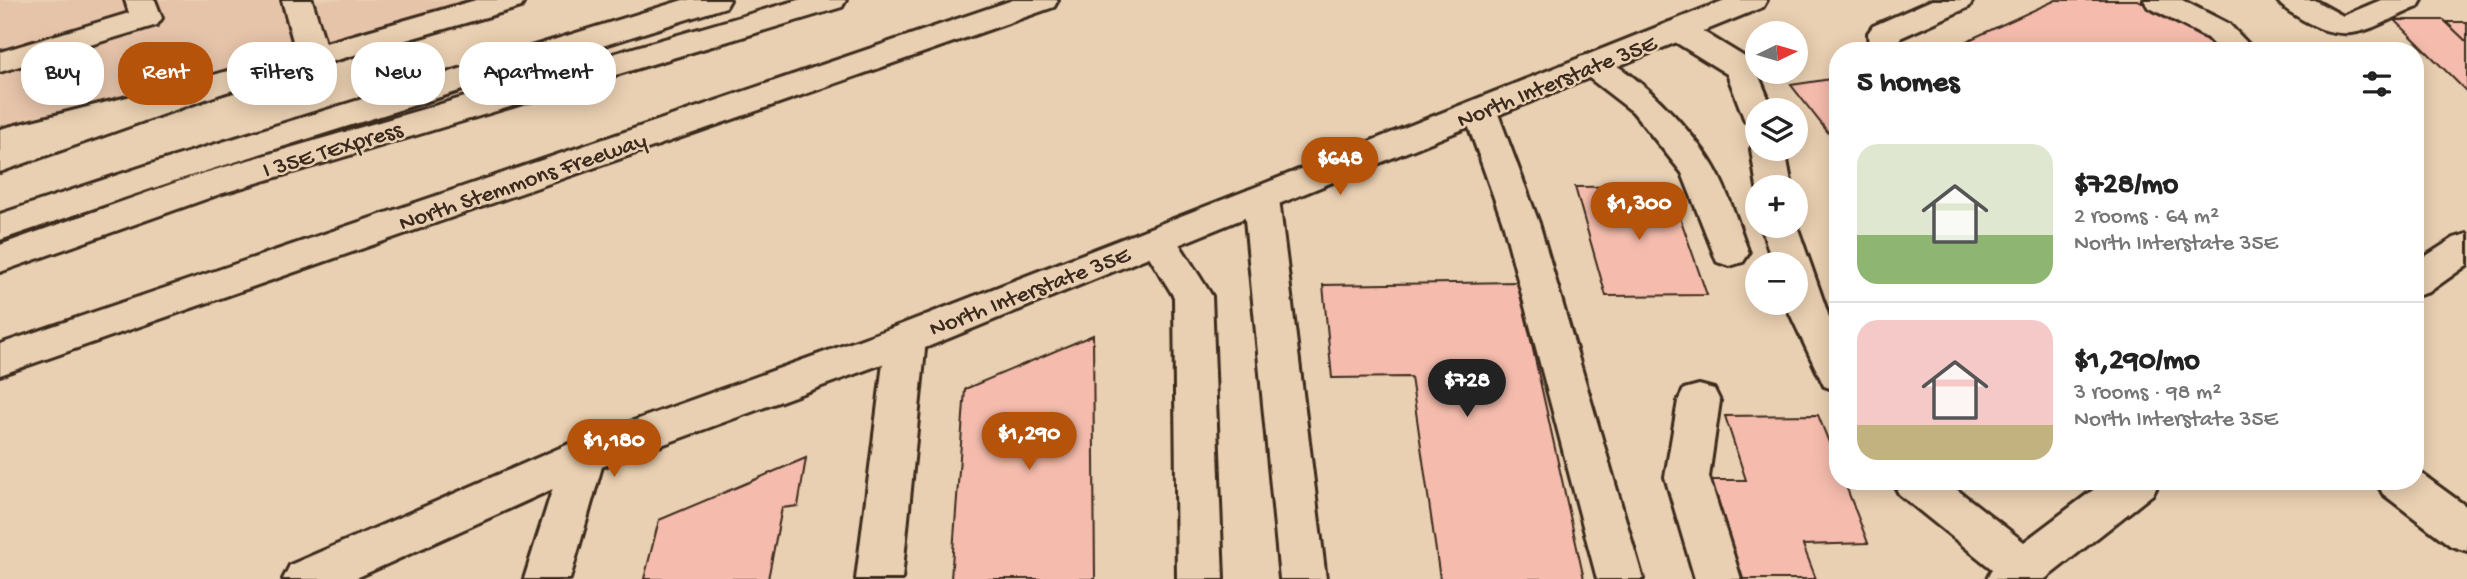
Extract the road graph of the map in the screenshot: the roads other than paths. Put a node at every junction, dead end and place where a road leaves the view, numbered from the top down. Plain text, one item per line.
1 (140, 0) edge
2 (297, 0) edge
3 (510, 0) edge
4 (715, 0) edge
5 (831, 0) edge
6 (1043, 0) edge
7 (1752, 0) edge
8 (1958, 0) edge
9 (2159, 0) edge
10 (2292, 0) edge
11 (2407, 0) edge
12 (1678, 30) junction
13 (309, 42) edge
14 (1884, 42) edge
15 (2230, 42) edge
16 (337, 49) edge
17 (0, 62) edge
18 (1592, 64) junction
19 (1752, 98) edge
20 (137, 105) edge
21 (157, 105) edge
22 (1480, 111) junction
23 (0, 140) edge
24 (0, 160) edge
25 (1261, 199) junction
26 (0, 227) edge
27 (1158, 240) junction
28 (2467, 247) edge
29 (1730, 253) dead end
30 (0, 259) edge
31 (2424, 276) edge
32 (1808, 314) edge
33 (906, 339) junction
34 (1829, 357) edge
35 (0, 360) edge
36 (1699, 401) dead end
37 (584, 456) junction
38 (1924, 490) edge
39 (2126, 490) edge
40 (2410, 490) edge
41 (2467, 532) edge
42 (2017, 574) edge
43 (306, 579) edge
44 (547, 579) edge
45 (879, 579) edge
46 (1200, 579) edge
47 (1303, 579) edge
48 (1620, 579) edge
49 (1718, 579) edge

1 - 17 main road
2 - 13 main road
3 - 16 main road
4 - 26 main road
5 - 30 main road, I 35E TEXpress
6 - 35 main road, North Stemmons Freeway
7 - 12 main road, North Interstate 35E
8 - 14 main road
9 - 15 main road
10 - 11 main road
12 - 18 main road, North Interstate 35E
12 - 19 main road
18 - 22 main road, North Interstate 35E
18 - 29 main road
20 - 23 main road
21 - 24 main road
22 - 25 main road, North Interstate 35E
22 - 48 main road
25 - 27 main road, North Interstate 35E
25 - 47 main road
27 - 33 main road, North Interstate 35E
27 - 46 main road
28 - 31 main road
32 - 34 main road
33 - 37 main road, North Interstate 35E
33 - 45 main road
36 - 49 main road
37 - 43 main road, North Interstate 35E
37 - 44 main road
38 - 42 main road
39 - 42 main road
40 - 41 main road

